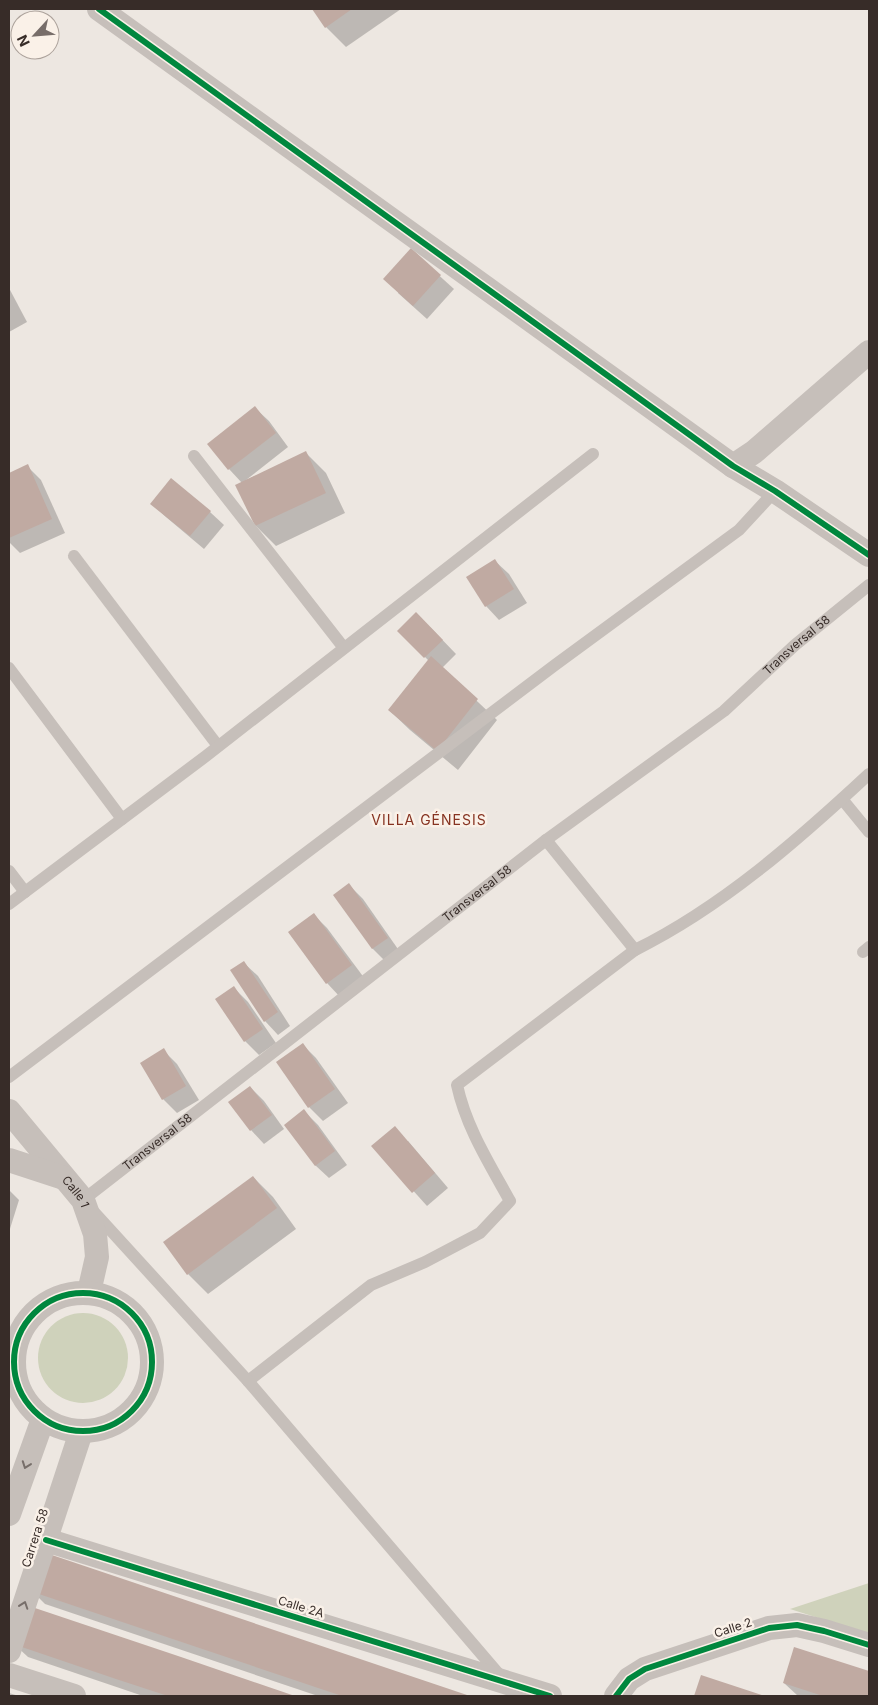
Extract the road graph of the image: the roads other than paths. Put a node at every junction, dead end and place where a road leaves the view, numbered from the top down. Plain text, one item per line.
1 (99, 9) edge
2 (869, 352) edge
3 (593, 454) dead end
4 (194, 456) dead end
5 (734, 466) junction
6 (774, 491) junction
7 (869, 555) edge
8 (74, 556) dead end
9 (869, 585) edge
10 (344, 648) junction
11 (9, 668) edge
12 (218, 746) junction
13 (869, 774) edge
14 (842, 799) junction
15 (122, 819) junction
16 (869, 832) edge
17 (546, 840) junction
18 (9, 871) edge
19 (25, 892) junction
20 (9, 904) edge
21 (635, 950) junction
22 (9, 1077) edge
23 (9, 1111) edge
24 (9, 1160) edge
25 (64, 1178) junction
26 (83, 1200) junction
27 (89, 1292) junction
28 (12, 1350) edge
29 (248, 1381) junction
30 (43, 1419) junction
31 (81, 1432) junction
32 (9, 1514) edge
33 (46, 1540) junction
34 (869, 1645) edge
35 (9, 1651) edge
36 (9, 1675) edge
37 (506, 1683) junction
38 (74, 1696) edge
39 (550, 1696) edge
40 (616, 1696) edge

1 - 5 street
2 - 5 street
3 - 10 lane
4 - 10 lane
5 - 6 street
6 - 7 street
6 - 22 lane
8 - 12 lane
9 - 17 lane, Transversal 58
10 - 12 lane
11 - 15 lane
12 - 15 lane
13 - 14 lane
14 - 16 lane
14 - 21 lane
15 - 19 lane
17 - 21 lane
17 - 26 lane, Transversal 58
18 - 19 lane
19 - 20 lane
21 - 29 lane
23 - 25 street, Calle 1
24 - 25 street
25 - 26 street, Calle 1
26 - 27 street, Calle 1
26 - 29 lane
27 - 28 street
27 - 31 street
28 - 30 street
29 - 37 lane
30 - 31 street
30 -> 32 street
31 - 33 street, Carrera 58
35 -> 33 street, Carrera 58
33 - 37 street, Calle 2A
34 - 40 street, Calle 2
36 - 38 street
37 - 39 street, Calle 2A

